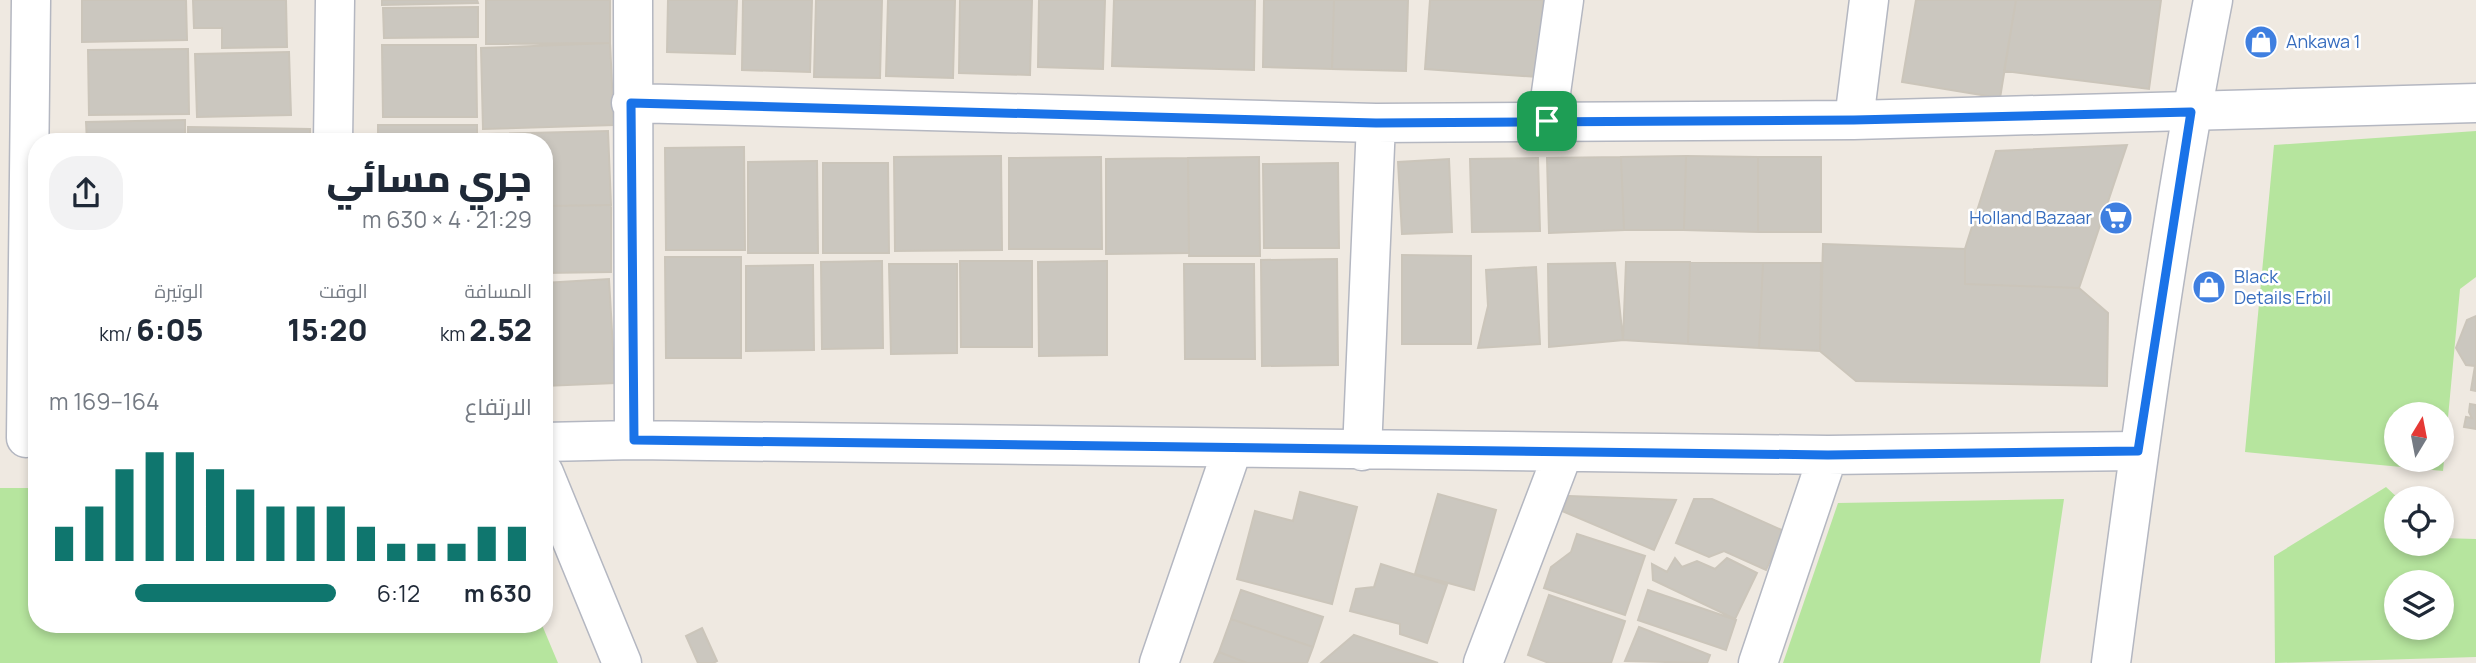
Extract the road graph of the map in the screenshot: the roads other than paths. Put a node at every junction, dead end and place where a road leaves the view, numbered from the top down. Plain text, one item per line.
1 (31, 0) edge
2 (335, 0) edge
3 (633, 0) edge
4 (1564, 0) edge
5 (1870, 0) edge
6 (2213, 0) edge
7 (631, 103) junction
8 (2476, 103) edge
9 (2191, 112) junction
10 (1854, 120) junction
11 (1547, 121) junction
12 (1376, 123) junction
13 (333, 133) edge
14 (21, 438) edge
15 (634, 440) junction
16 (553, 442) edge
17 (1232, 450) junction
18 (1362, 451) junction
19 (2138, 451) junction
20 (1563, 453) junction
21 (1828, 455) junction
22 (553, 495) edge
23 (622, 663) edge
24 (1158, 663) edge
25 (1483, 663) edge
26 (1758, 663) edge
27 (2110, 663) edge

1 - 14 street
2 - 13 street
3 - 7 street
4 - 11 street
5 - 10 street
6 - 9 street
7 - 12 street
7 - 15 street
8 - 9 street
9 - 10 street
9 - 19 street
10 - 11 street
11 - 12 street
12 - 18 street
15 - 16 street
15 - 17 street
17 - 18 street
17 - 24 street
18 - 20 street
19 - 21 street
19 - 27 street
20 - 21 street
20 - 25 street
21 - 26 street
22 - 23 street

